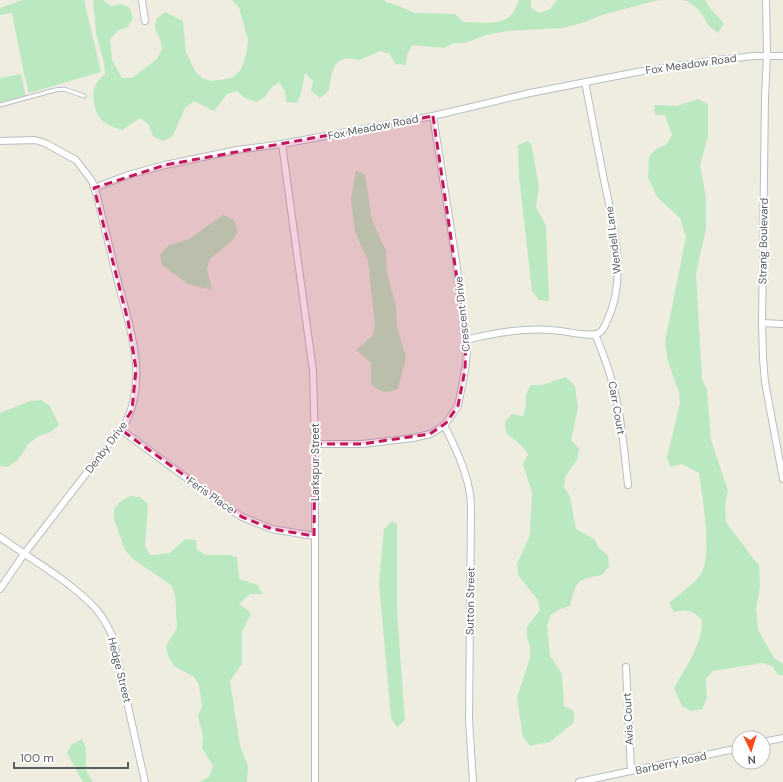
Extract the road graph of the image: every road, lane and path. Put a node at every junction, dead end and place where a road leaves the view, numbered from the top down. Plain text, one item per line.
1 (142, 0) edge
2 (766, 0) edge
3 (145, 21) dead end
4 (767, 55) junction
5 (783, 56) edge
6 (585, 82) junction
7 (84, 96) dead end
8 (0, 105) edge
9 (434, 116) junction
10 (0, 141) edge
11 (282, 144) junction
12 (94, 188) junction
13 (762, 323) junction
14 (783, 324) edge
15 (595, 334) junction
16 (466, 340) junction
17 (444, 425) junction
18 (120, 429) junction
19 (315, 444) junction
20 (783, 479) edge
21 (628, 485) dead end
22 (314, 536) junction
23 (0, 537) edge
24 (24, 554) junction
25 (0, 589) edge
26 (626, 667) dead end
27 (783, 738) edge
28 (771, 740) edge
29 (731, 750) edge
30 (631, 771) junction
31 (145, 782) edge
32 (314, 782) edge
33 (473, 782) edge
34 (579, 782) edge

1 - 3 street
2 - 4 street, Strang Boulevard
4 - 5 street, Fox Meadow Road
4 - 6 street, Fox Meadow Road
4 - 13 street, Strang Boulevard
6 - 9 street, Fox Meadow Road
6 - 15 street, Wendell Lane
7 - 8 lane
9 - 11 street, Fox Meadow Road
9 - 16 street, Crescent Drive
10 - 12 street
11 - 12 street, Fox Meadow Road
11 - 19 street, Larkspur Street
12 - 18 street, Denby Drive
13 - 14 street
13 - 20 street, Strang Boulevard
15 - 16 street
15 - 21 street, Carr Court
16 - 17 street, Crescent Drive
17 - 19 street, Crescent Drive
17 - 33 street, Sutton Street
18 - 22 street, Feris Place
18 - 24 street, Denby Drive
19 - 22 street, Larkspur Street
22 - 32 street, Larkspur Street
23 - 24 street, Hedge Street
24 - 25 street, Denby Drive
24 - 31 street, Hedge Street
26 - 30 street, Avis Court
27 - 28 street
29 - 30 street, Barberry Road
30 - 34 street, Barberry Road

